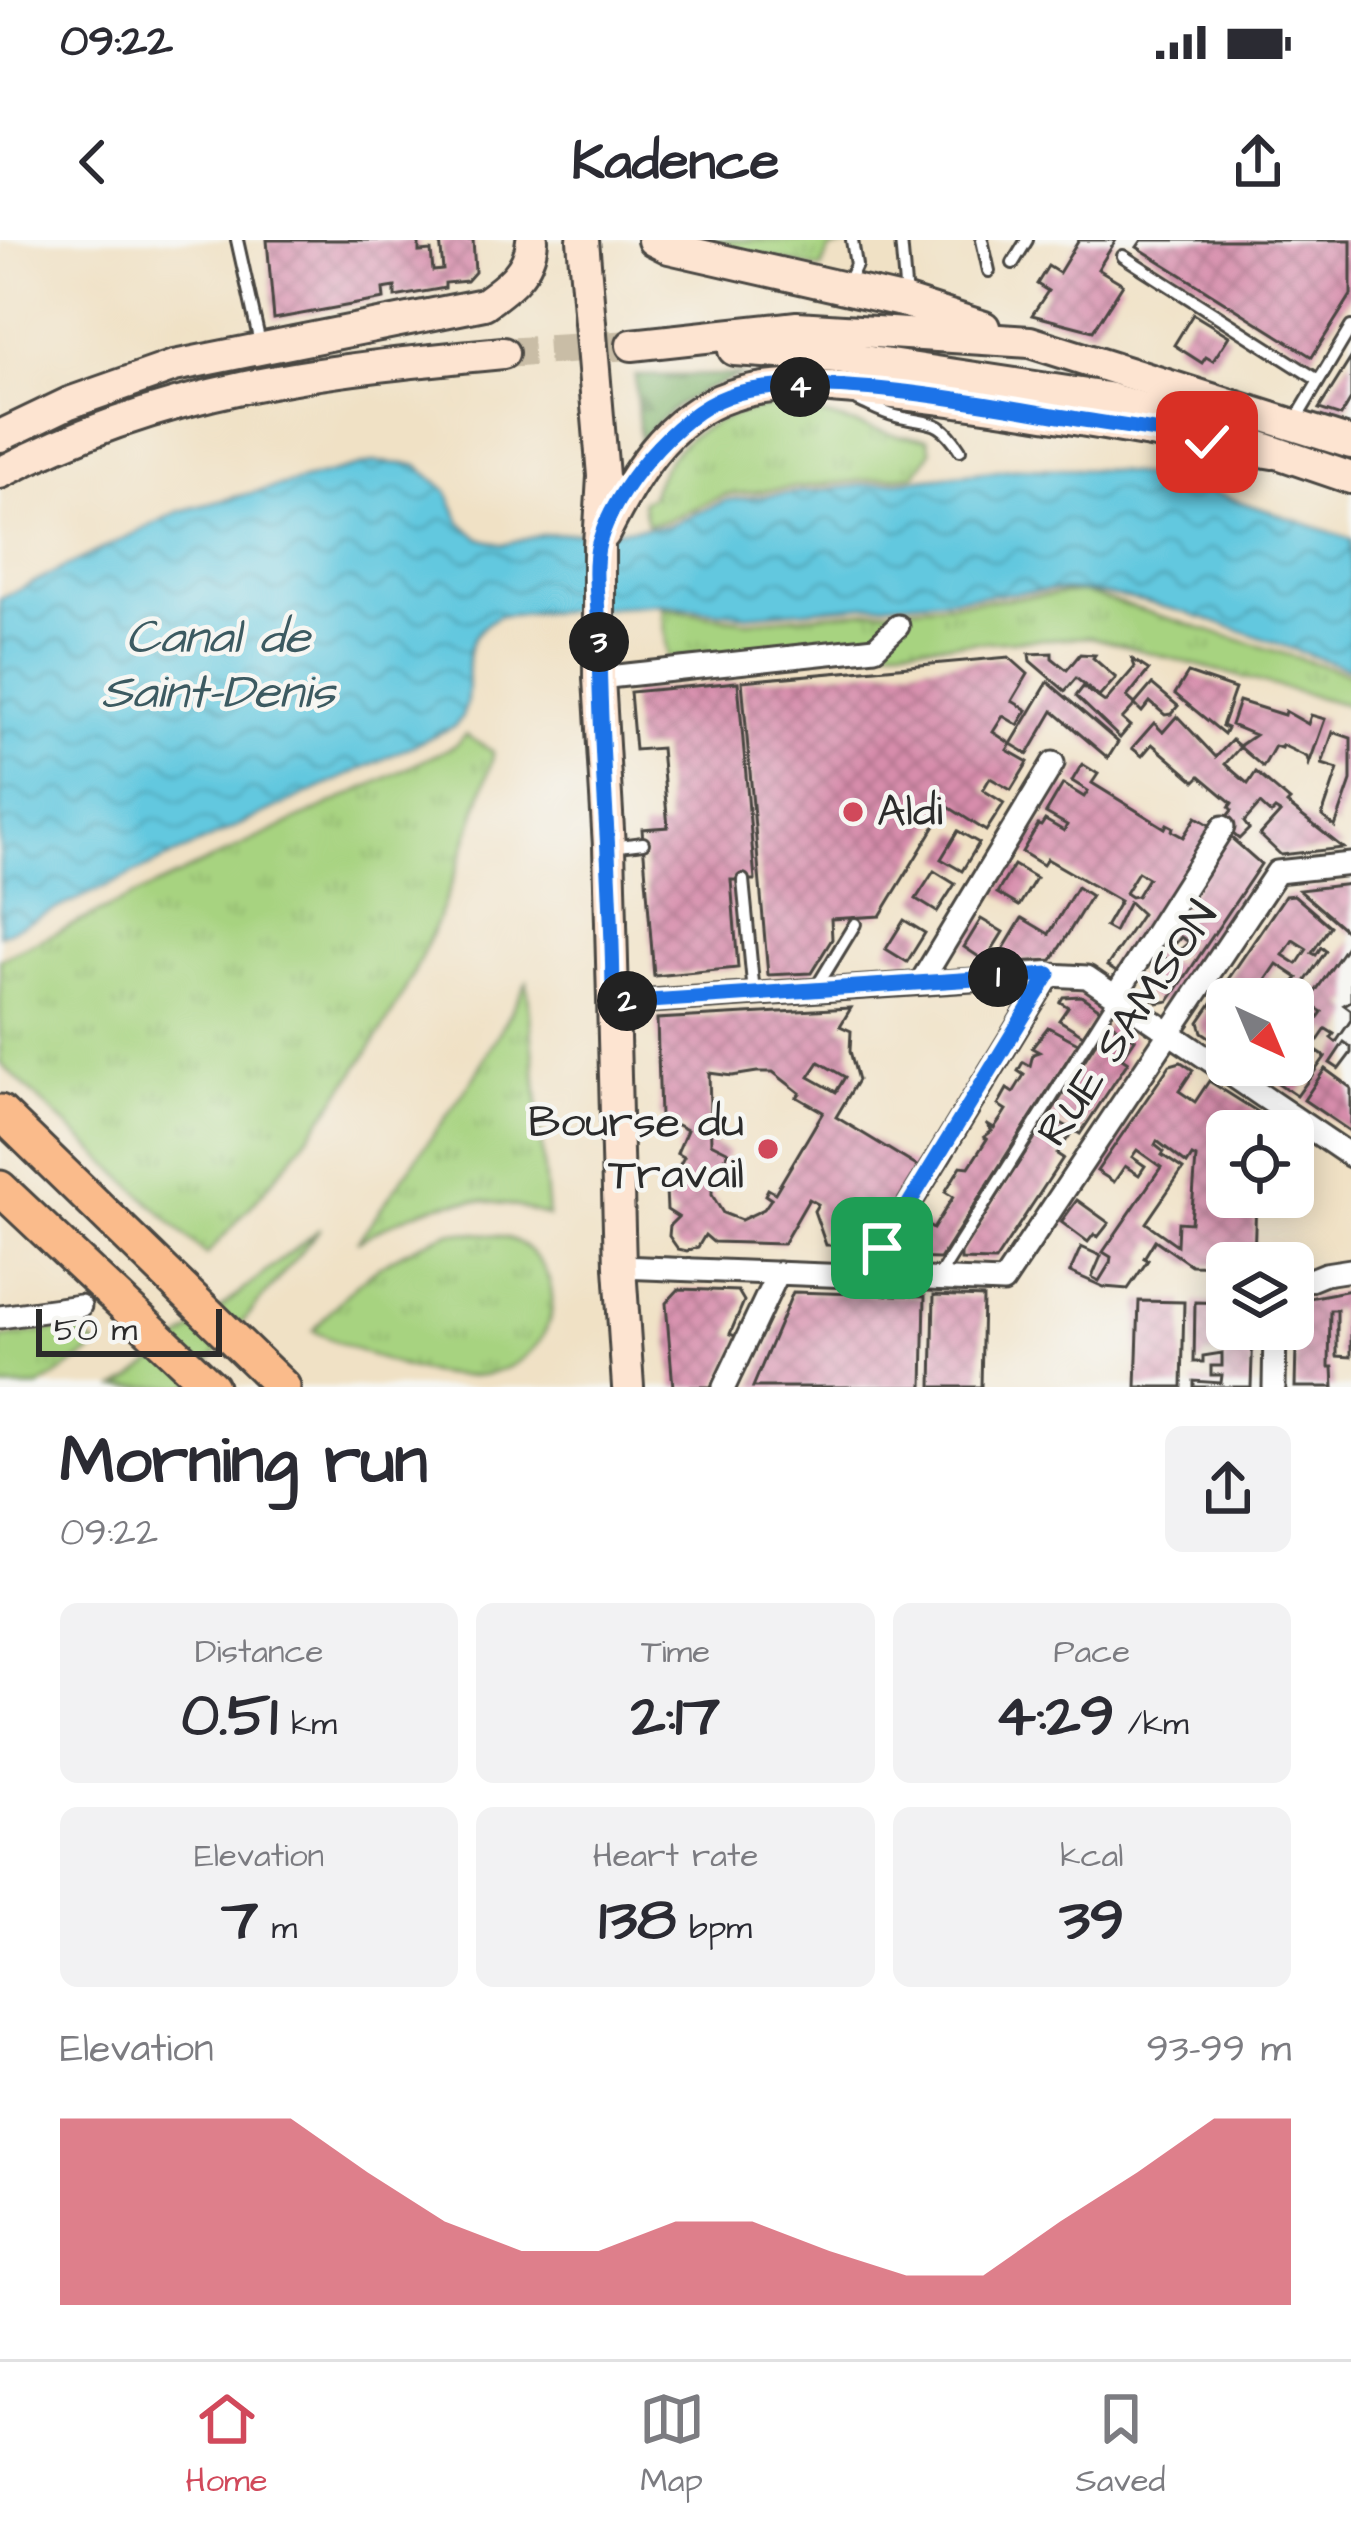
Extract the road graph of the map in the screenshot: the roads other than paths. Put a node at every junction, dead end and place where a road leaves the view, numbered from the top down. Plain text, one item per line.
1 (237, 240) edge
2 (583, 240) edge
3 (653, 240) edge
4 (852, 240) edge
5 (901, 240) edge
6 (982, 240) edge
7 (1027, 240) edge
8 (532, 244) edge
9 (1124, 256) dead end
10 (1013, 263) dead end
11 (989, 271) dead end
12 (844, 289) junction
13 (906, 302) junction
14 (797, 327) junction
15 (1351, 327) edge
16 (896, 332) junction
17 (1030, 342) junction
18 (261, 346) junction
19 (502, 353) tunnel mouth
20 (837, 357) junction
21 (1318, 380) junction
22 (823, 386) junction
23 (0, 436) edge
24 (1271, 437) junction
25 (1351, 443) edge
26 (960, 450) dead end
27 (0, 473) edge
28 (1351, 478) edge
29 (616, 481) junction
30 (898, 626) dead end
31 (599, 678) junction
32 (1053, 764) dead end
33 (1223, 827) dead end
34 (643, 843) dead end
35 (609, 847) junction
36 (1351, 865) edge
37 (743, 880) dead end
38 (855, 924) dead end
39 (1049, 974) junction
40 (921, 982) junction
41 (816, 988) junction
42 (754, 994) junction
43 (1116, 995) junction
44 (1022, 999) dead end
45 (613, 1000) junction
46 (1169, 1031) junction
47 (0, 1112) edge
48 (1351, 1156) edge
49 (0, 1188) edge
50 (620, 1267) junction
51 (1351, 1270) edge
52 (778, 1274) junction
53 (865, 1276) junction
54 (938, 1278) junction
55 (1314, 1278) edge
56 (80, 1306) dead end
57 (0, 1317) edge
58 (1275, 1350) edge
59 (211, 1387) edge
60 (283, 1387) edge
61 (628, 1387) edge
62 (724, 1387) edge
63 (1274, 1387) edge

1 - 18 lane
2 - 29 main road
3 - 12 main road
4 - 12 lane
5 - 13 lane
6 - 11 lane
7 - 10 lane
8 - 18 main road
9 - 21 lane
12 - 13 main road
12 - 14 main road
13 - 16 main road
13 - 17 main road
14 - 16 main road
14 - 20 main road
15 - 21 lane
16 - 17 main road
16 - 20 main road
17 - 24 main road
18 - 23 main road
19 - 27 main road
20 - 24 main road
21 - 24 lane
22 - 24 main road
22 - 26 lane
22 - 29 main road
24 - 25 main road
24 - 28 main road
29 - 31 main road
30 - 31 street
31 - 35 main road
32 - 40 street
33 - 43 street
34 - 35 lane
35 - 45 main road
36 - 46 street, RUE SAMSON
37 - 42 lane
38 - 41 lane
39 - 40 street
39 - 43 street
39 - 44 lane
39 - 53 street
40 - 41 street
41 - 42 street
42 - 45 street
43 - 46 street
43 - 54 lane
45 - 50 main road
46 - 48 street
46 - 54 street, RUE SAMSON
47 - 60 main road
49 - 59 main road
50 - 52 street
50 - 61 main road
51 - 55 street
52 - 53 street
52 - 62 street
53 - 54 street
56 - 57 street
58 - 63 street

